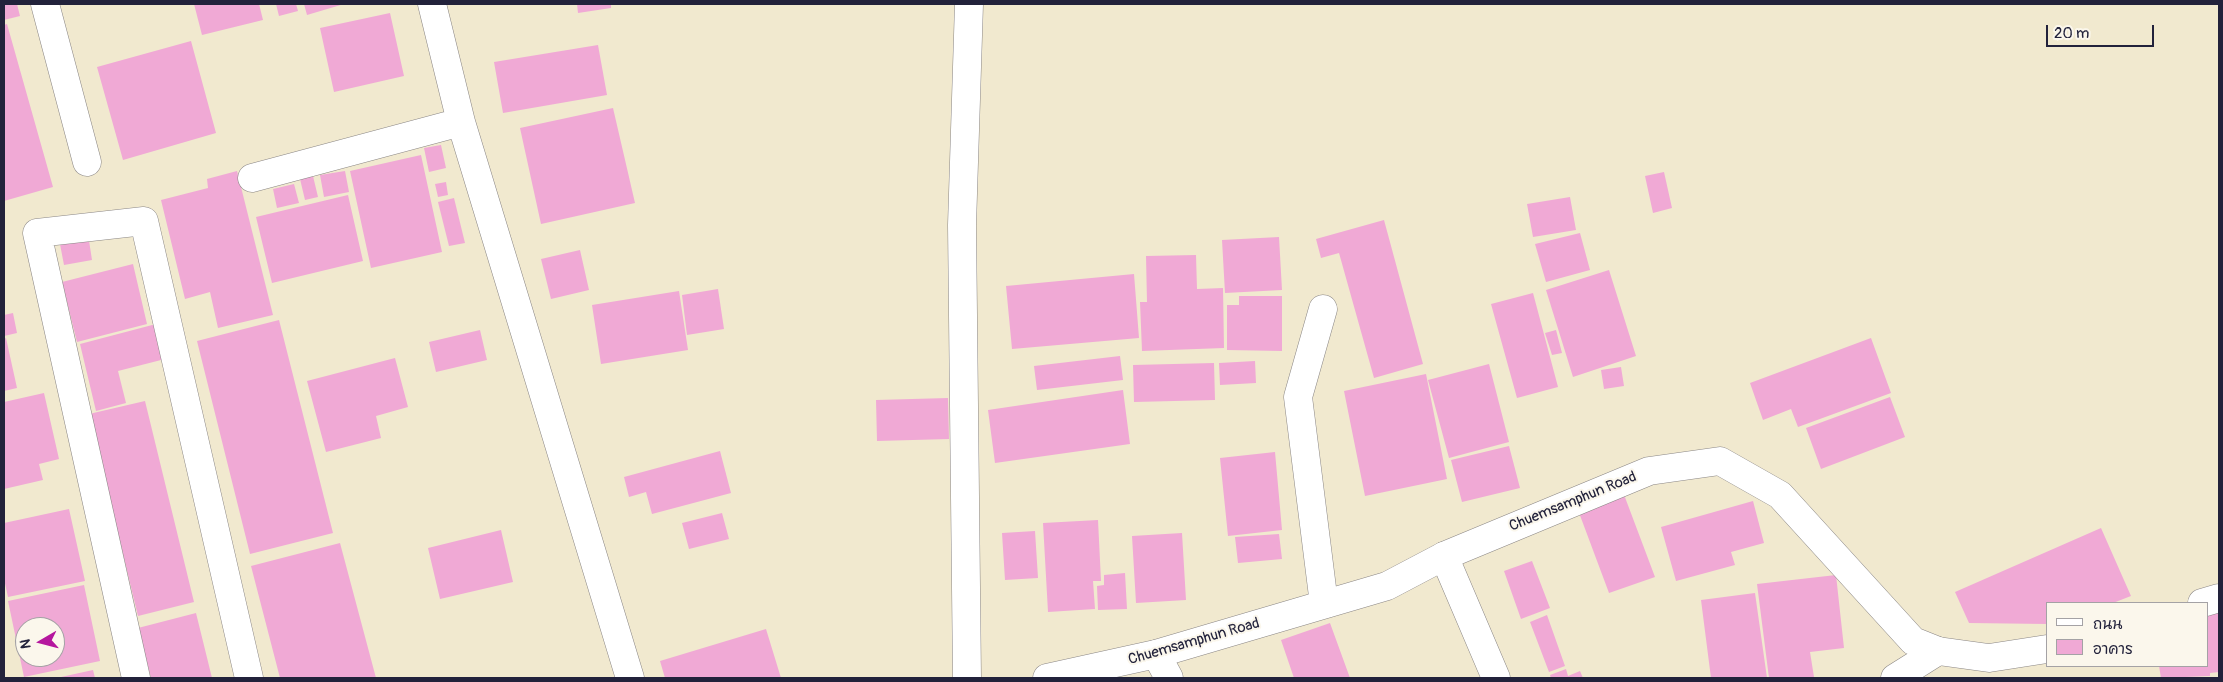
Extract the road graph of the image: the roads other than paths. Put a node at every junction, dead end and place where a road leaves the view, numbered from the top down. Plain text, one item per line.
1 (45, 4) edge
2 (432, 4) edge
3 (969, 4) edge
4 (462, 122) junction
5 (87, 162) dead end
6 (252, 178) dead end
7 (1322, 309) dead end
8 (1444, 556) junction
9 (2219, 598) edge
10 (2205, 602) edge
11 (1324, 604) junction
12 (2046, 649) edge
13 (1938, 651) junction
14 (1156, 654) junction
15 (136, 678) edge
16 (249, 678) edge
17 (630, 678) edge
18 (967, 678) edge
19 (1047, 678) edge
20 (1169, 678) edge
21 (1496, 678) edge
22 (1895, 678) edge

1 - 5 street
2 - 4 street
3 - 18 street
4 - 6 street
4 - 17 street
7 - 11 street
8 - 11 street, Chuemsamphun Road
8 - 13 street, Chuemsamphun Road
8 - 21 street
9 - 10 street
11 - 14 street, Chuemsamphun Road
12 - 13 street, Chuemsamphun Road
13 - 22 street
14 - 19 street, Chuemsamphun Road
14 - 20 street
15 - 16 street

